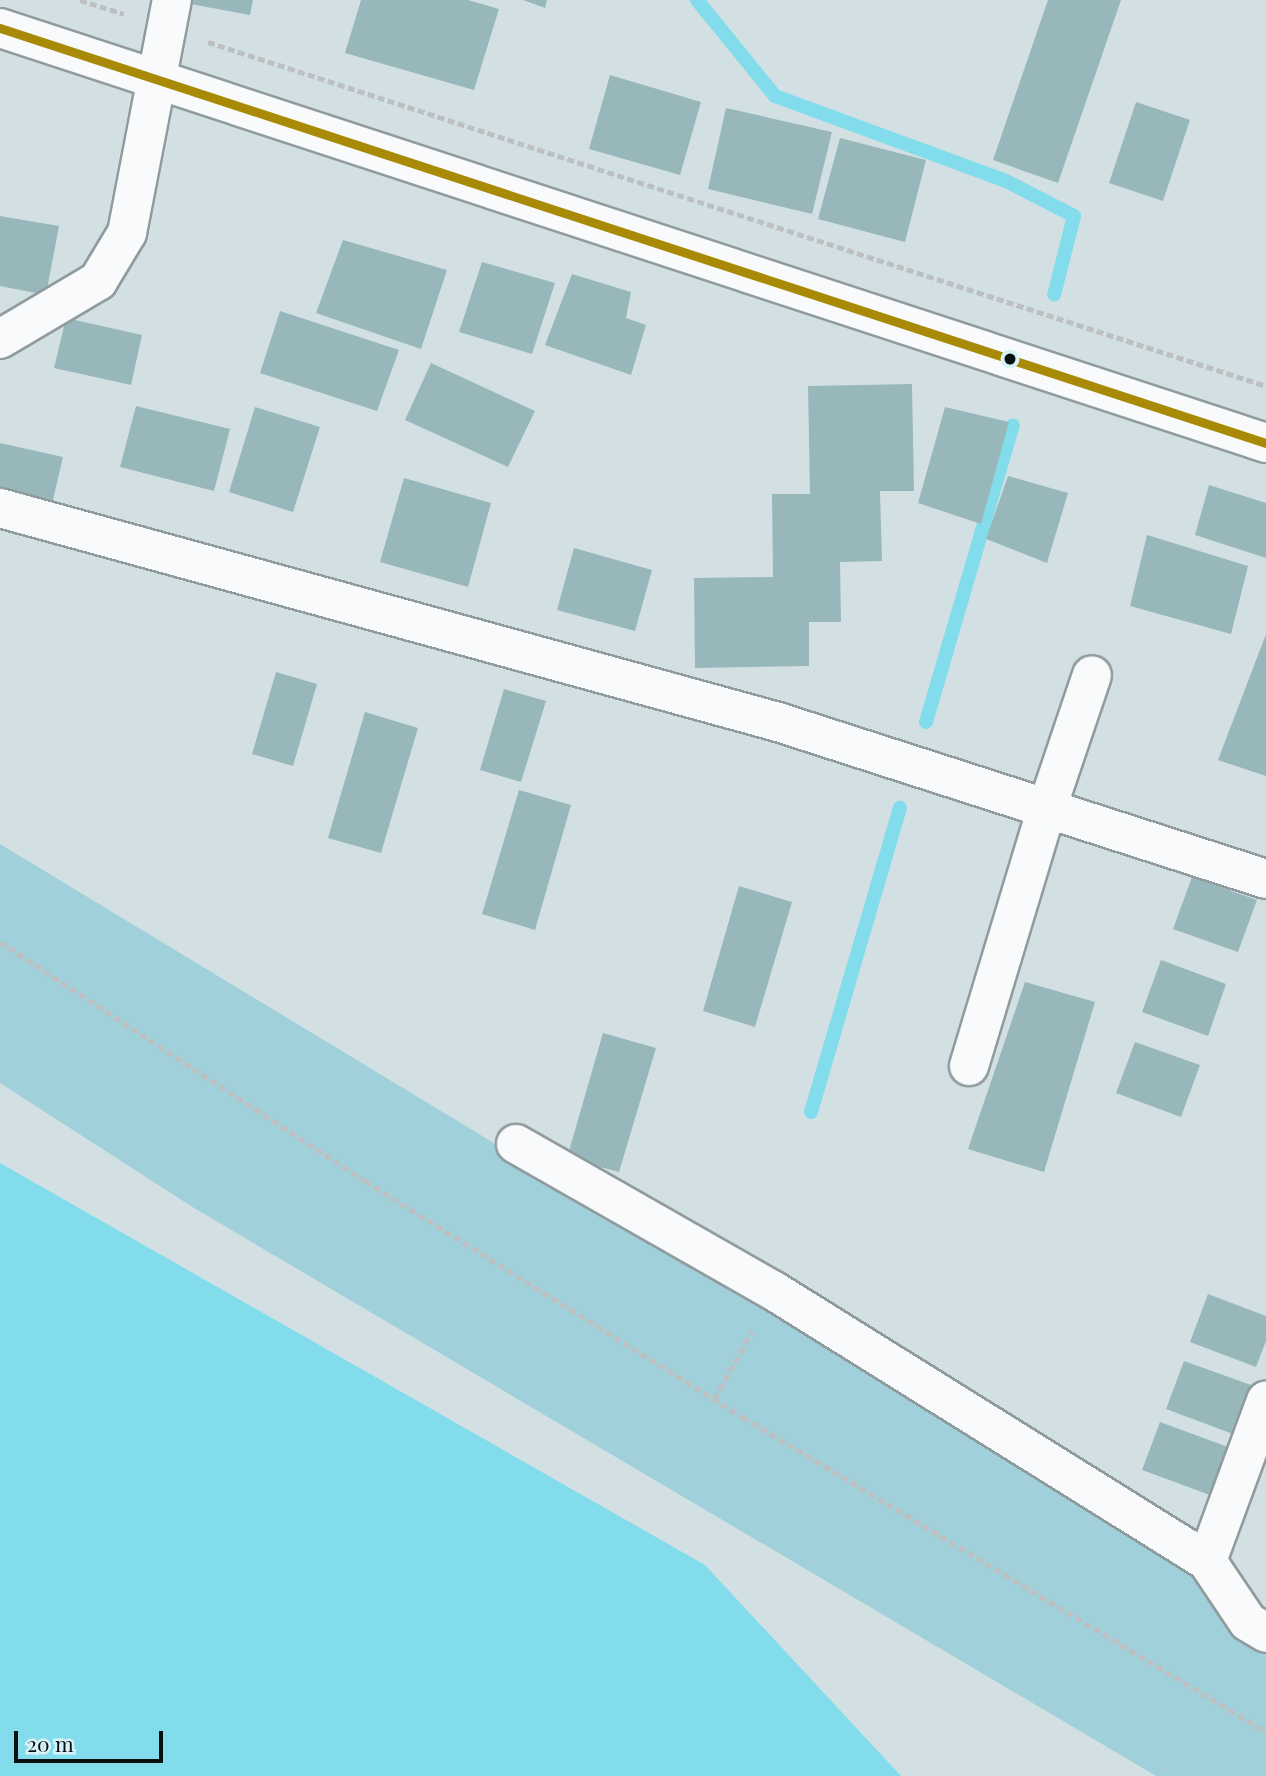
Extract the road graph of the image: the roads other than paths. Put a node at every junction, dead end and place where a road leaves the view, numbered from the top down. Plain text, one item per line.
1 (170, 14) edge
2 (0, 28) edge
3 (158, 79) junction
4 (0, 339) edge
5 (1266, 443) edge
6 (0, 508) edge
7 (1092, 675) dead end
8 (1047, 808) junction
9 (1266, 879) edge
10 (969, 1066) dead end
11 (516, 1144) dead end
12 (1266, 1401) edge
13 (1207, 1561) junction
14 (1266, 1633) edge

1 - 3 main road
2 - 3 main road
3 - 4 main road
3 - 5 main road
6 - 8 main road
7 - 8 main road
8 - 9 main road
8 - 10 main road
11 - 13 main road
12 - 13 main road
13 - 14 main road

